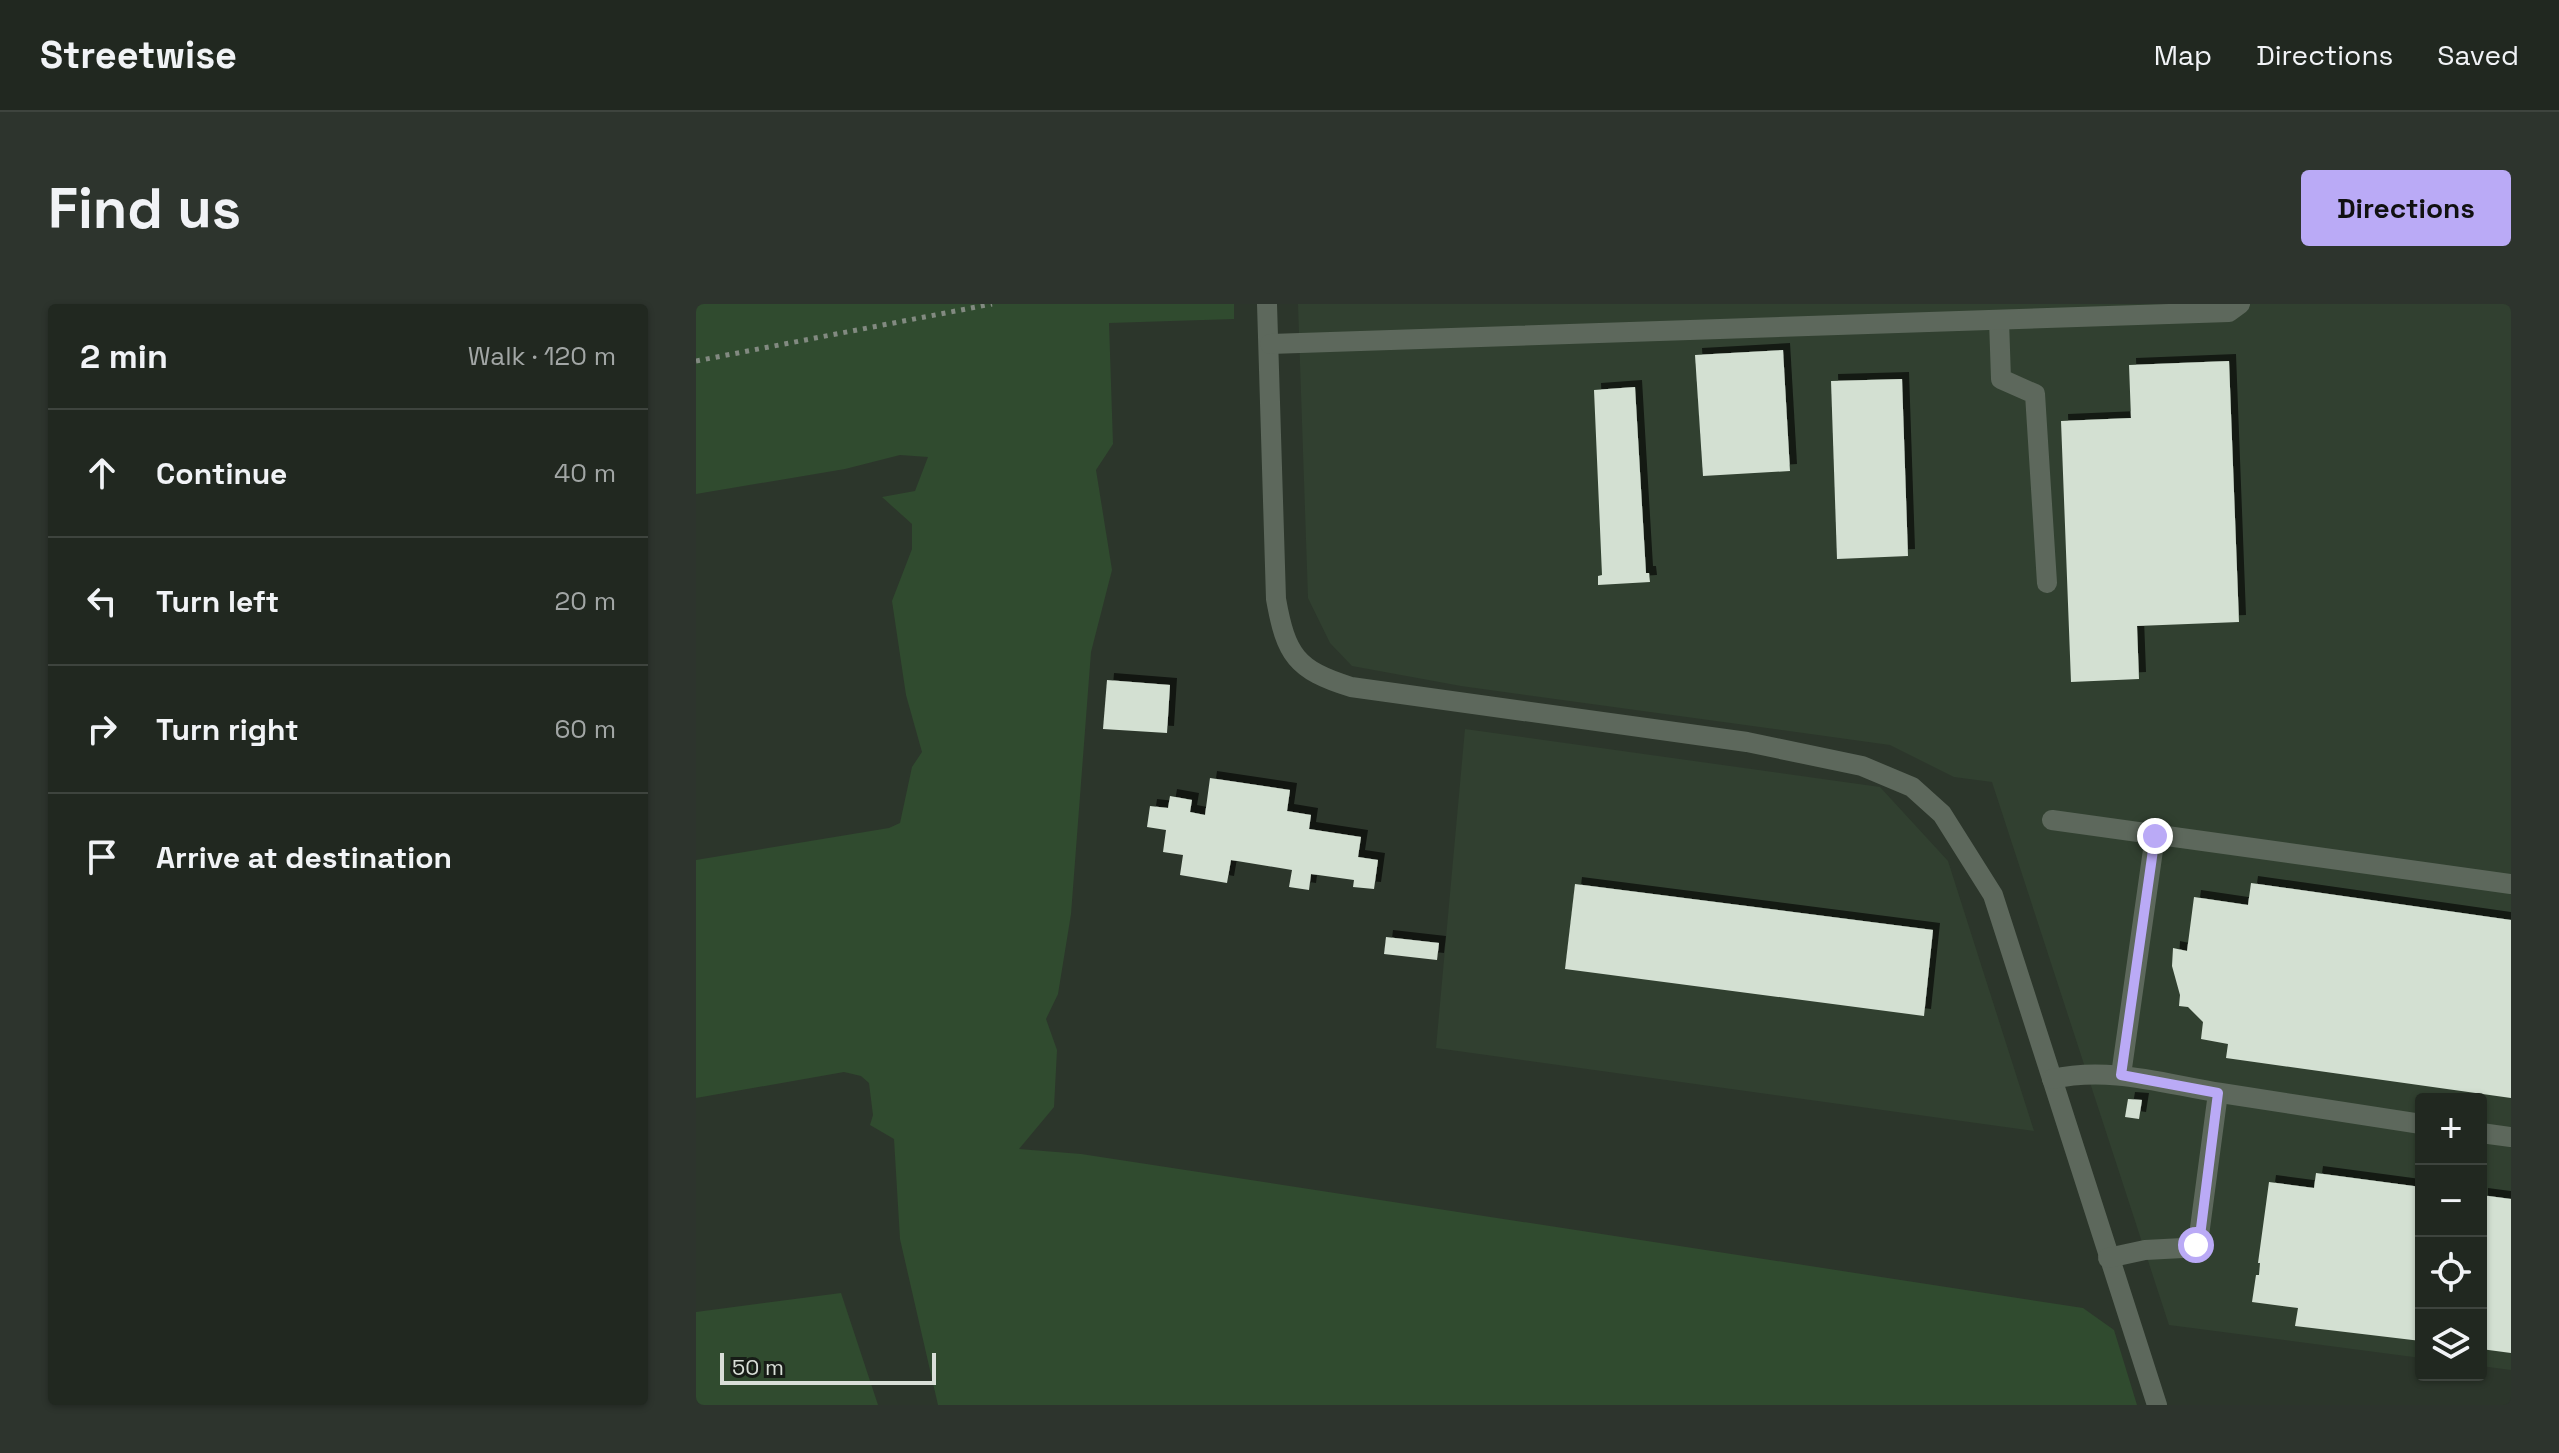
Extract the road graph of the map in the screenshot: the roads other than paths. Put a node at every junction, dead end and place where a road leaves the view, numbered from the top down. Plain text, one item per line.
1 (1267, 304) edge
2 (2240, 304) edge
3 (1999, 320) junction
4 (1270, 344) junction
5 (2047, 583) dead end
6 (2052, 820) dead end
7 (2155, 836) junction
8 (2511, 884) edge
9 (2121, 1075) junction
10 (2052, 1079) junction
11 (2218, 1093) junction
12 (2415, 1123) edge
13 (2487, 1134) edge
14 (2511, 1137) edge
15 (2108, 1258) junction
16 (2157, 1405) edge

1 - 4 street
2 - 3 street
3 - 4 street
3 - 5 street
4 - 10 street
6 - 7 street
7 - 8 street
7 - 9 street
9 - 10 street
9 - 11 street
10 - 15 street
11 - 12 street
11 - 15 street
13 - 14 street
15 - 16 street

